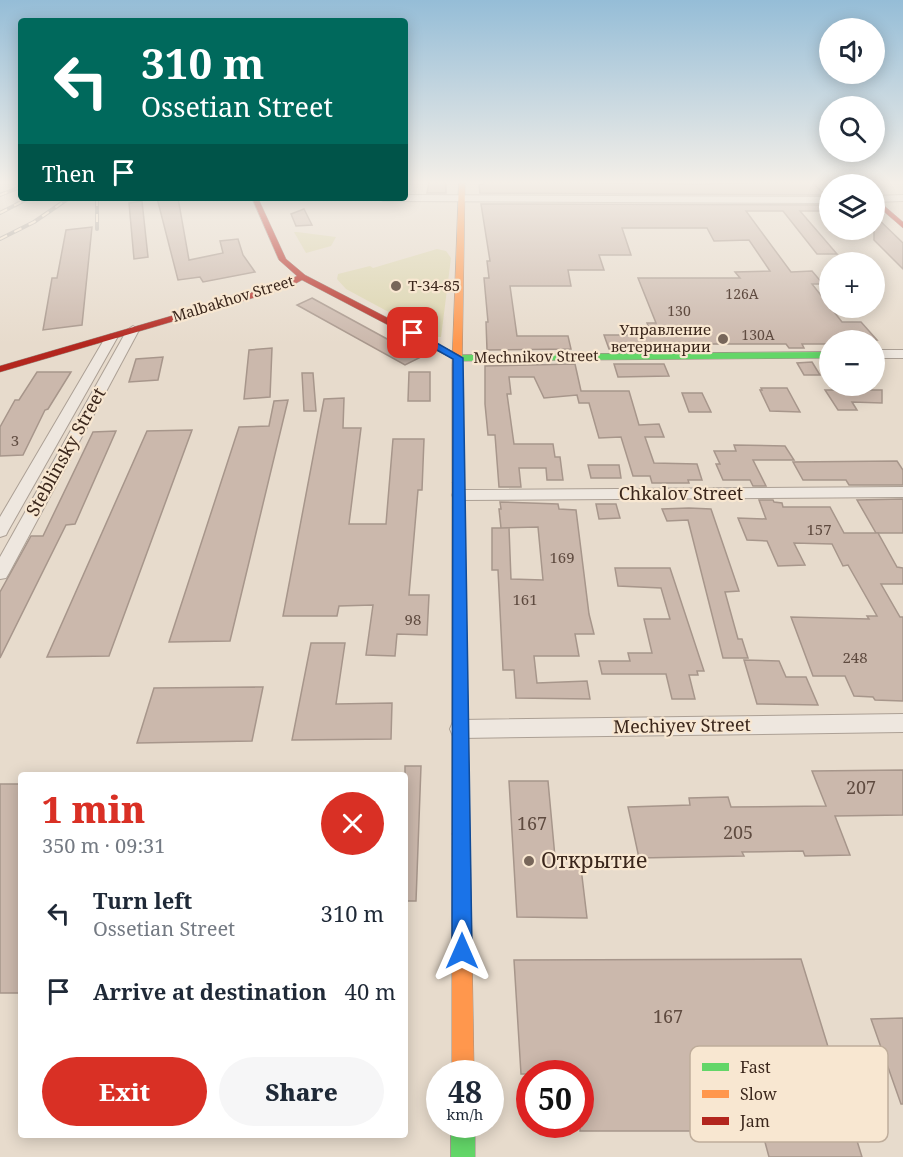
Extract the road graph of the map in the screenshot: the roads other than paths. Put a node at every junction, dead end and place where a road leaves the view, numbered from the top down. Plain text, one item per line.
1 (273, 236) edge
2 (462, 236) edge
3 (302, 277) junction
4 (133, 330) junction
5 (111, 338) junction
6 (885, 354) edge
7 (903, 354) edge
8 (819, 355) edge
9 (0, 357) edge
10 (458, 358) junction
11 (0, 369) edge
12 (903, 492) edge
13 (460, 495) junction
14 (0, 531) edge
15 (0, 573) edge
16 (903, 723) edge
17 (461, 729) junction
18 (463, 1060) edge
19 (463, 1138) edge
20 (463, 1157) edge

1 - 3 main road
2 - 10 main road
3 - 4 main road, Malbakhov Street
3 - 9 main road, Malbakhov Street
3 - 10 main road
4 - 5 main road, Malbakhov Street
4 - 15 street, Steblinsky Street
5 - 11 main road, Malbakhov Street
5 - 14 street, Steblinsky Street
6 - 7 street
8 - 10 main road, Mechnikov Street
10 - 13 main road
12 - 13 street, Chkalov Street
13 - 17 main road
16 - 17 street, Mechiyev Street
17 - 18 main road
19 - 20 main road

